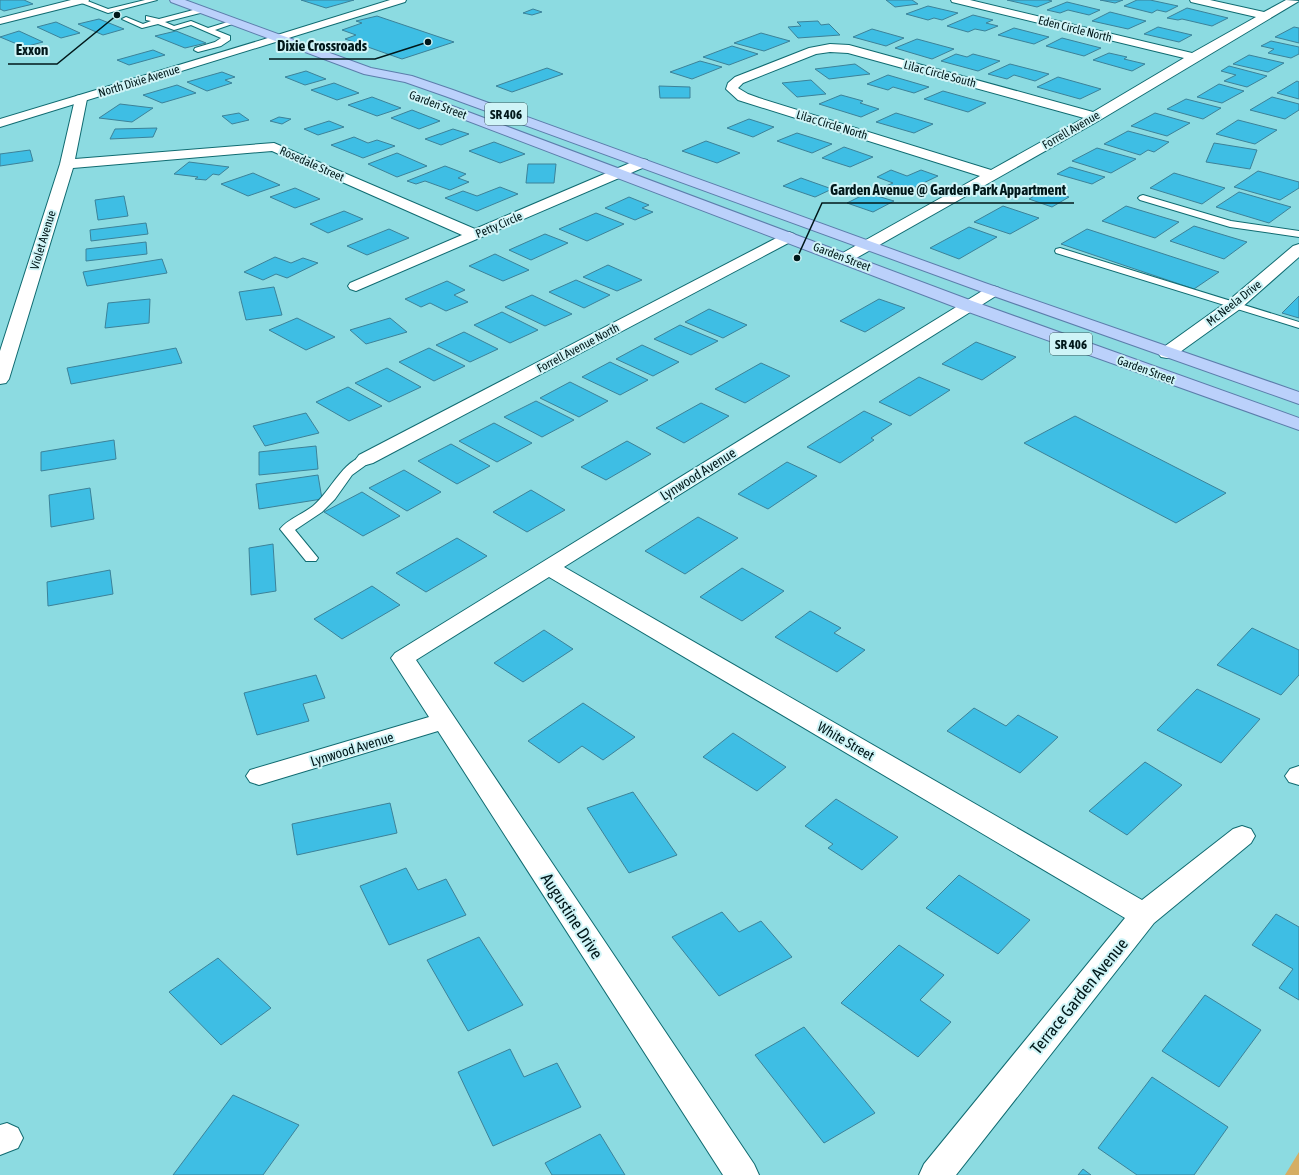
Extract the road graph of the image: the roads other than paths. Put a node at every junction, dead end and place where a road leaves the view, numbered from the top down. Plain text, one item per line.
1 (82, 0) edge
2 (154, 0) edge
3 (175, 0) edge
4 (401, 0) edge
5 (956, 0) edge
6 (1195, 0) edge
7 (1294, 0) edge
8 (134, 9) junction
9 (201, 10) junction
10 (108, 11) junction
11 (1266, 16) junction
12 (149, 18) dead end
13 (115, 19) junction
14 (126, 19) dead end
15 (168, 19) junction
16 (0, 21) edge
17 (157, 22) junction
18 (234, 22) junction
19 (142, 26) junction
20 (208, 30) junction
21 (278, 38) junction
22 (218, 44) junction
23 (198, 50) dead end
24 (237, 50) junction
25 (1194, 57) junction
26 (784, 62) joint
27 (368, 72) junction
28 (404, 92) dead end
29 (81, 98) junction
30 (426, 100) dead end
31 (1095, 117) junction
32 (0, 124) edge
33 (642, 163) junction
34 (67, 164) junction
35 (619, 173) junction
36 (992, 175) junction
37 (1143, 198) dead end
38 (1299, 234) edge
39 (475, 235) junction
40 (789, 237) junction
41 (868, 246) junction
42 (1299, 249) edge
43 (1060, 251) dead end
44 (845, 258) junction
45 (356, 286) dead end
46 (993, 291) junction
47 (1234, 305) junction
48 (969, 306) junction
49 (1299, 325) edge
50 (1167, 353) junction
51 (0, 378) edge
52 (1299, 398) edge
53 (1299, 424) edge
54 (366, 459) joint
55 (311, 558) dead end
56 (548, 567) junction
57 (403, 658) joint
58 (445, 721) junction
59 (259, 776) dead end
60 (1242, 836) dead end
61 (1144, 915) junction
62 (742, 1175) edge
63 (936, 1175) edge

1 - 10 lane
1 - 16 street
2 - 8 lane
3 - 9 main road, Garden Street / SR 406
4 - 21 street, North Dixie Avenue
5 - 25 street, Eden Circle North
6 - 11 street
7 - 11 street, Forrell Avenue
8 - 10 lane
8 - 15 lane
9 - 15 lane
9 - 18 main road, Garden Street / SR 406
10 - 13 lane
10 - 13 lane
11 - 25 street, Forrell Avenue
12 - 17 lane
13 - 19 lane
14 - 19 lane
15 - 17 lane
17 - 19 lane
17 - 20 lane
18 - 20 lane
18 - 21 main road, Garden Street / SR 406
20 - 22 lane
21 - 24 street, North Dixie Avenue
21 - 27 main road, Garden Street / SR 406
22 - 23 lane
22 - 24 lane
24 - 29 street, North Dixie Avenue
25 - 31 street, Forrell Avenue
26 - 31 street, Lilac Circle South
26 - 36 street, Lilac Circle North
27 - 28 main road, Garden Street / SR 406
27 - 33 main road, Garden Street / SR 406
29 - 32 street, North Dixie Avenue
29 - 34 street, Violet Avenue
30 - 35 main road, Garden Street / SR 406
31 - 36 street, Forrell Avenue
33 - 35 street, Petty Circle
33 - 41 main road, Garden Street / SR 406
34 - 39 street, Rosedale Street
34 - 51 street, Violet Avenue
35 - 39 street, Petty Circle
35 - 40 main road, Garden Street / SR 406
36 - 41 street, Forrell Avenue
37 - 38 lane
39 - 45 street, Petty Circle
40 - 44 main road, Garden Street / SR 406
40 - 54 street, Forrell Avenue North
41 - 44 street, Forrell Avenue
41 - 46 main road, Garden Street / SR 406
42 - 47 street, Mc Neela Drive
43 - 47 lane
44 - 48 main road, Garden Street / SR 406
46 - 48 street, Lynwood Avenue
46 - 50 main road, Garden Street / SR 406
47 - 49 lane
47 - 50 street, Mc Neela Drive
48 - 53 main road, Garden Street / SR 406
48 - 56 street, Lynwood Avenue
50 - 52 main road, Garden Street / SR 406
54 - 55 lane
56 - 57 street, Lynwood Avenue
56 - 61 street, White Street
57 - 58 street, Augustine Drive
58 - 59 street, Lynwood Avenue
58 - 62 street, Augustine Drive
60 - 61 street, Terrace Garden Avenue
61 - 63 street, Terrace Garden Avenue

